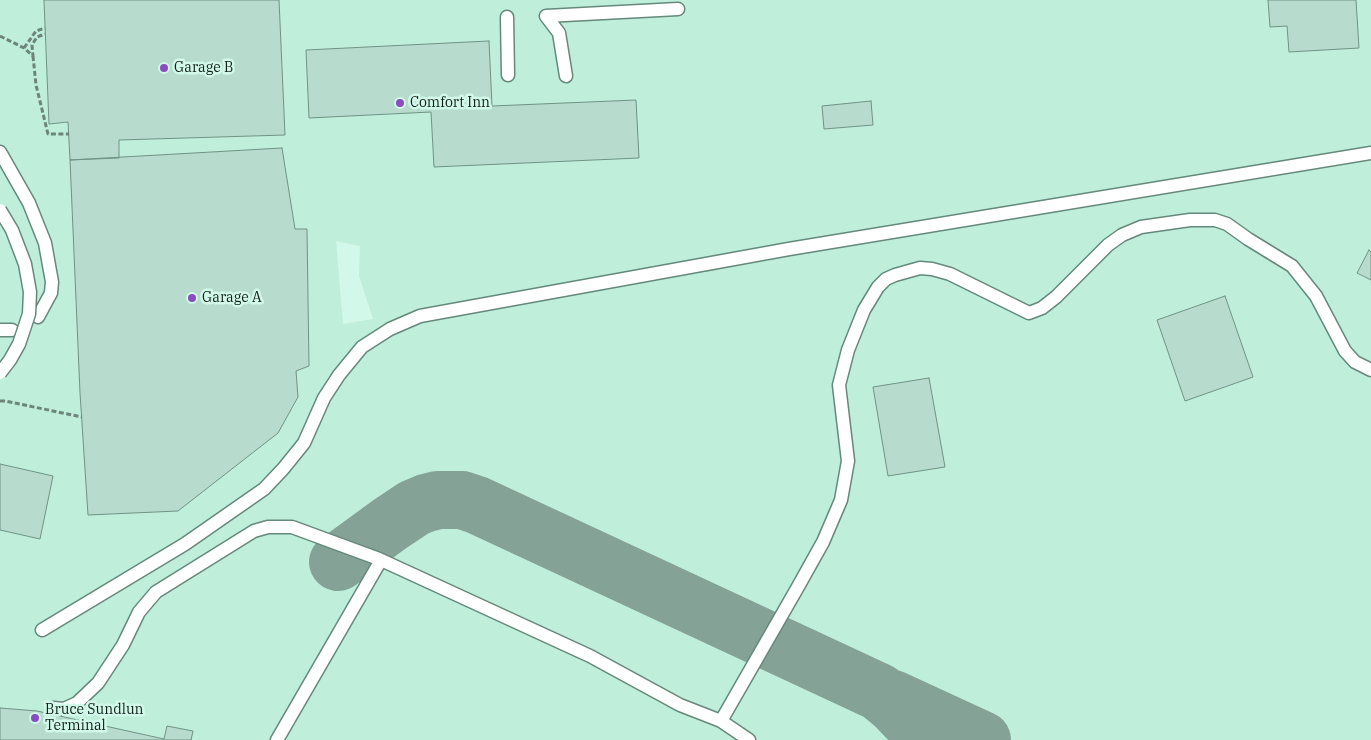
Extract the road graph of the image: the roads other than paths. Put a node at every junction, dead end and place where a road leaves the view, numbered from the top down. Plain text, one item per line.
1 (678, 9) dead end
2 (507, 17) dead end
3 (508, 75) dead end
4 (566, 76) dead end
5 (0, 152) edge
6 (1371, 153) edge
7 (0, 210) edge
8 (38, 317) dead end
9 (1371, 370) edge
10 (0, 373) edge
11 (381, 560) junction
12 (42, 630) dead end
13 (53, 708) dead end
14 (721, 721) junction
15 (277, 740) edge
16 (749, 740) edge

1 - 4 lane
2 - 3 lane
5 - 8 lane
6 - 12 lane
7 - 10 lane, bridge
9 - 14 lane
11 - 13 lane
11 - 14 lane
11 - 15 lane
14 - 16 lane

